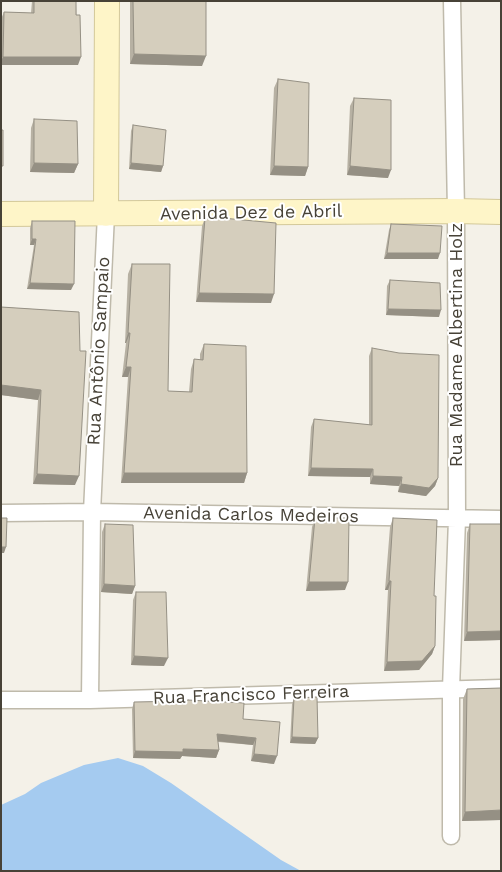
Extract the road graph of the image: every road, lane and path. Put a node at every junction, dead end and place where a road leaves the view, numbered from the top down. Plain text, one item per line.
1 (107, 1) edge
2 (452, 1) edge
3 (456, 211) junction
4 (501, 212) edge
5 (1, 214) edge
6 (106, 214) junction
7 (92, 512) junction
8 (1, 513) edge
9 (457, 519) junction
10 (501, 519) edge
11 (501, 688) edge
12 (451, 689) junction
13 (1, 700) edge
14 (90, 700) junction
15 (451, 836) dead end

1 - 6 street, Rua Antônio Sampaio
2 - 3 street, Rua Madame Albertina Holz
3 - 4 street, Avenida Dez de Abril
3 - 6 street, Avenida Dez de Abril
3 - 9 street, Rua Madame Albertina Holz
5 - 6 street, Avenida Dez de Abril
6 - 7 street, Rua Antônio Sampaio
7 - 8 street, Avenida Carlos Medeiros
7 - 9 street, Avenida Carlos Medeiros
7 - 14 street, Rua Antônio Sampaio
9 - 10 street, Avenida Carlos Medeiros
9 - 12 street, Rua Madame Albertina Holz
11 - 12 street, Rua Francisco Ferreira
12 - 14 street, Rua Francisco Ferreira
12 - 15 street, Rua Madame Albertina Holz
13 - 14 street, Rua Francisco Ferreira

